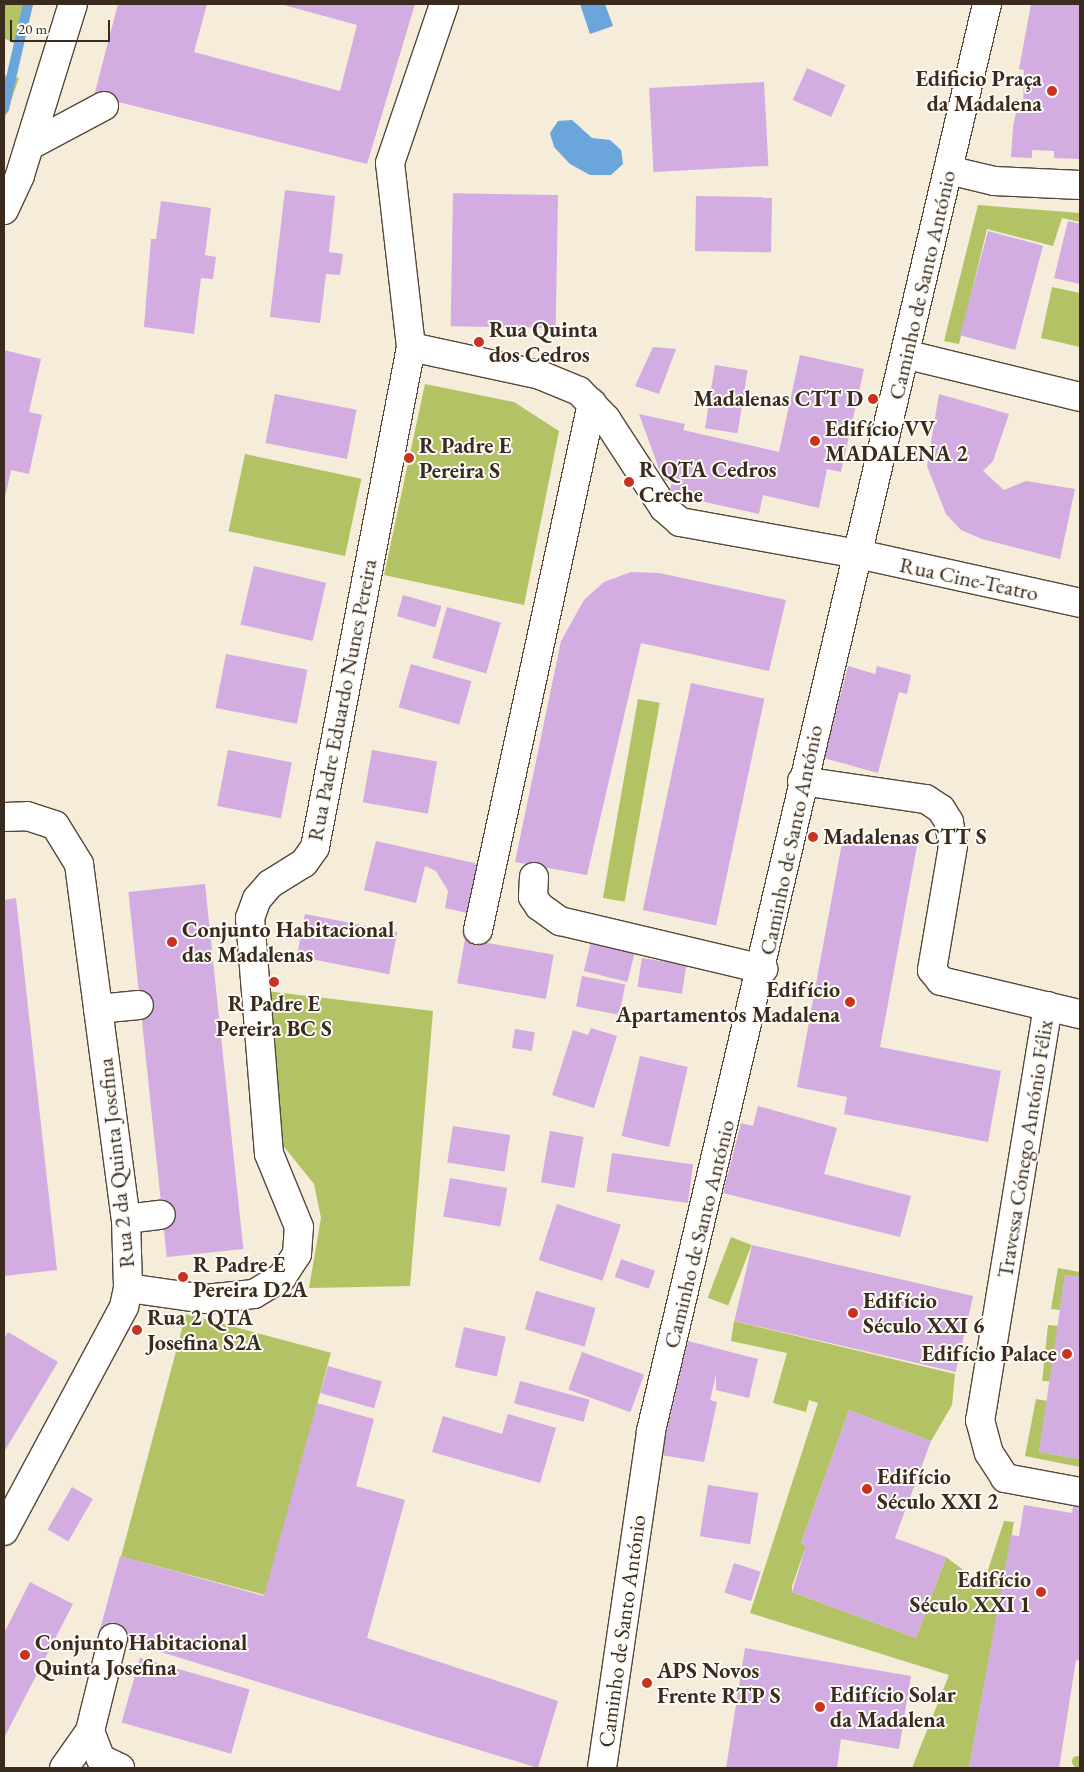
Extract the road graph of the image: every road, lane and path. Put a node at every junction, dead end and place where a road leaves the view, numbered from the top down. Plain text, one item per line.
1 (74, 4) edge
2 (444, 4) edge
3 (987, 4) edge
4 (104, 106) dead end
5 (29, 146) junction
6 (948, 170) junction
7 (1080, 185) edge
8 (4, 210) edge
9 (411, 347) junction
10 (908, 355) junction
11 (1080, 397) edge
12 (592, 404) junction
13 (858, 554) junction
14 (1080, 603) edge
15 (802, 781) junction
16 (4, 817) edge
17 (534, 877) dead end
18 (478, 930) dead end
19 (763, 968) junction
20 (139, 1004) dead end
21 (1048, 1006) junction
22 (98, 1009) junction
23 (1080, 1014) edge
24 (161, 1215) dead end
25 (126, 1219) junction
26 (128, 1288) junction
27 (1080, 1492) edge
28 (4, 1531) edge
29 (113, 1638) dead end
30 (90, 1731) junction
31 (64, 1768) edge
32 (120, 1768) edge
33 (602, 1768) edge

1 - 5 street
2 - 9 street
3 - 6 street, Caminho de Santo António
4 - 5 street
5 - 8 street
6 - 7 street
6 - 10 street, Caminho de Santo António
9 - 12 street
9 - 26 street, Rua Padre Eduardo Nunes Pereira
10 - 11 street
10 - 13 street, Caminho de Santo António
12 - 13 street
12 - 18 street
13 - 14 street, Rua Cine-Teatro
13 - 15 street, Caminho de Santo António
15 - 19 street, Caminho de Santo António
15 - 21 street
16 - 22 street, Rua 2 da Quinta Josefina
17 - 19 street
19 - 33 street, Caminho de Santo António
20 - 22 street
21 - 23 street
21 - 27 street, Travessa Cónego António Félix
22 - 25 street, Rua 2 da Quinta Josefina
24 - 25 street
25 - 26 street, Rua 2 da Quinta Josefina
26 - 28 street, Rua 2 da Quinta Josefina
29 - 30 street
30 - 31 street
30 - 32 street

